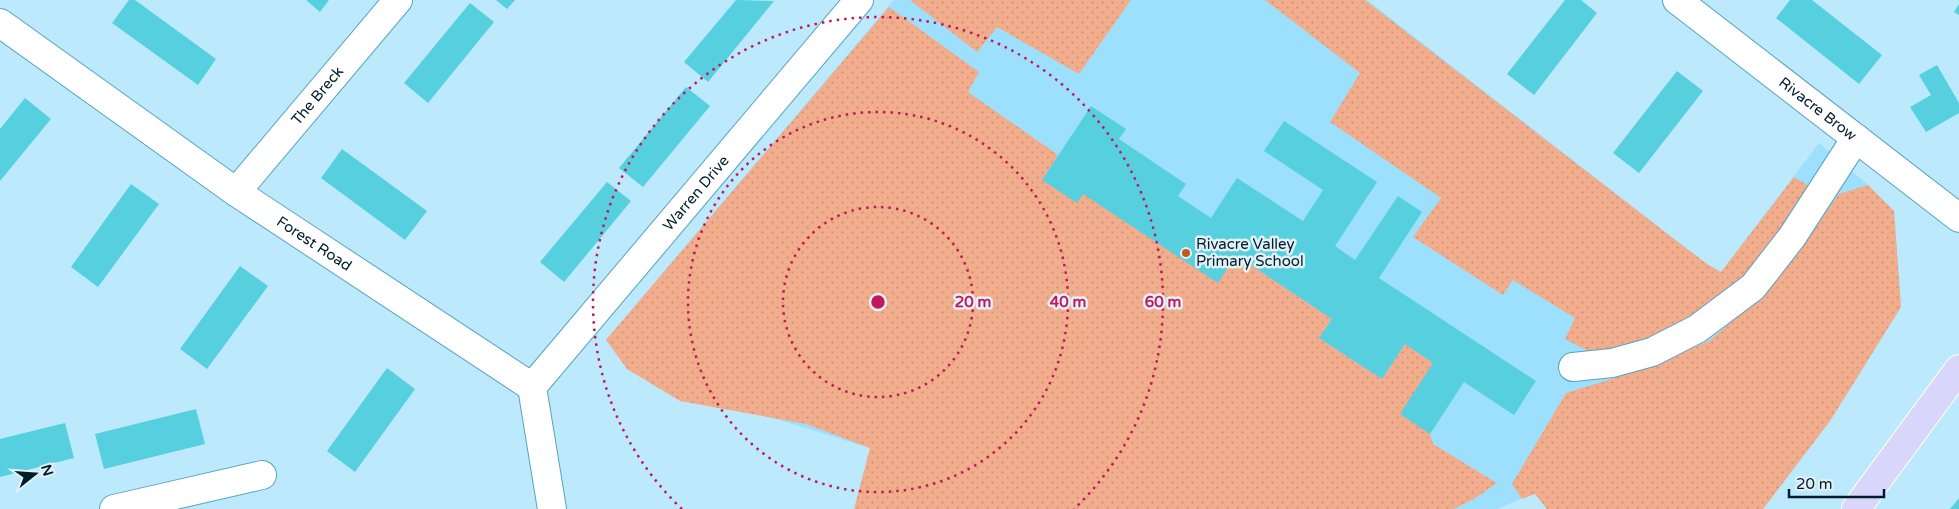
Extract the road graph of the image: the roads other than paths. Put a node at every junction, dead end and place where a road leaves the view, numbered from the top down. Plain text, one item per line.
1 (398, 0) edge
2 (859, 0) edge
3 (1677, 0) edge
4 (0, 23) edge
5 (1856, 138) junction
6 (236, 192) junction
7 (1959, 218) edge
8 (1573, 367) dead end
9 (1959, 369) edge
10 (532, 387) junction
11 (262, 475) dead end
12 (114, 509) edge
13 (552, 509) edge
14 (1856, 509) edge

1 - 6 street, The Breck
2 - 10 street, Warren Drive
3 - 5 street, Rivacre Brow
4 - 6 street, Forest Road
5 - 7 street, Rivacre Brow
5 - 8 street
6 - 10 street, Forest Road
9 - 14 main road
10 - 13 street
11 - 12 street

